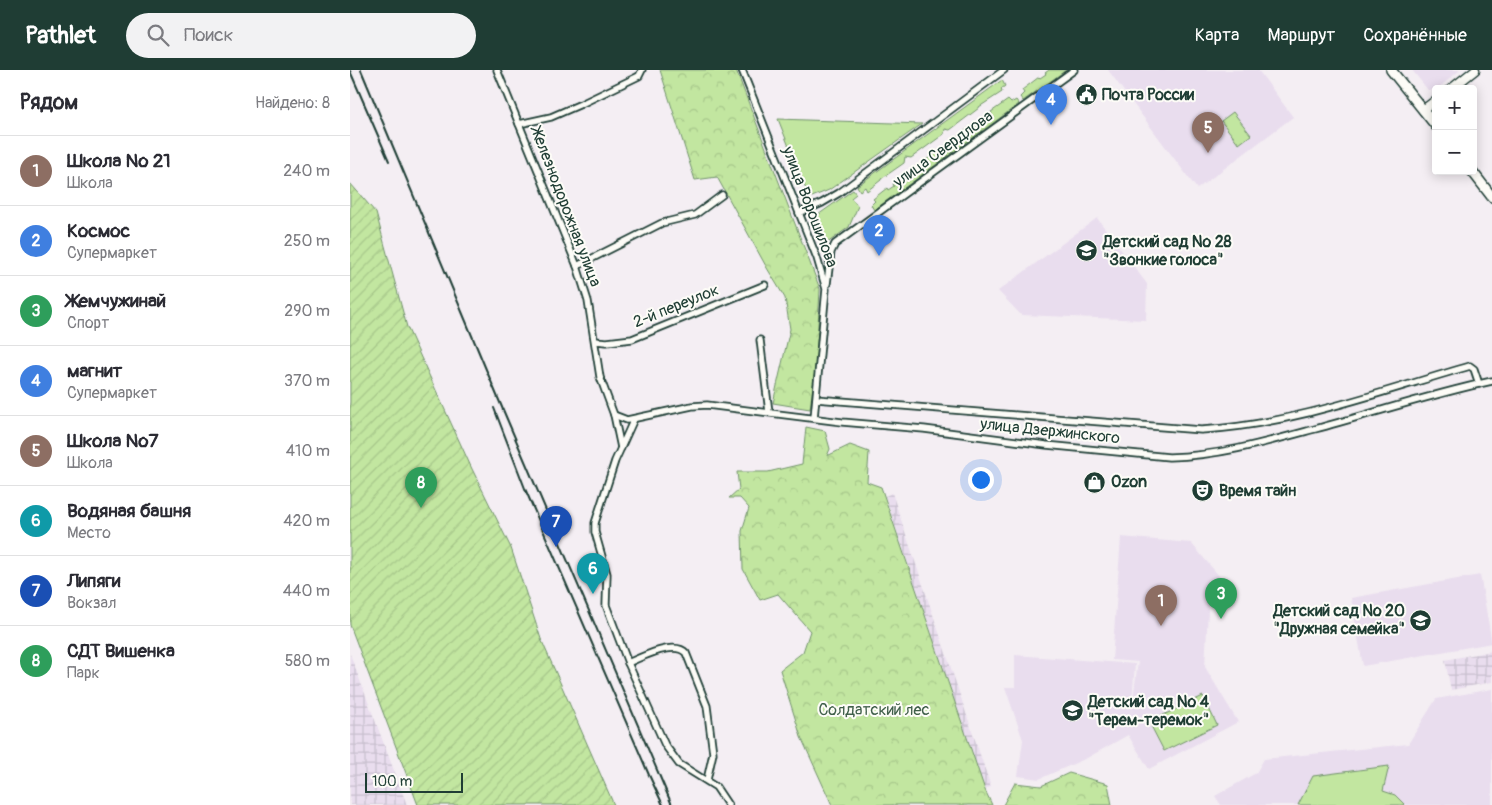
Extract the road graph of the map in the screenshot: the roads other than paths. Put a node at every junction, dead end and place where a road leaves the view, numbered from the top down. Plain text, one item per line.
1 (496, 70) edge
2 (642, 70) edge
3 (742, 70) edge
4 (1004, 70) edge
5 (1074, 70) edge
6 (1391, 70) edge
7 (1475, 70) edge
8 (1456, 85) edge
9 (1432, 103) edge
10 (1423, 110) junction
11 (1432, 121) edge
12 (519, 124) junction
13 (1475, 175) edge
14 (722, 195) dead end
15 (1492, 197) edge
16 (799, 213) junction
17 (577, 266) junction
18 (766, 285) dead end
19 (826, 289) junction
20 (760, 340) dead end
21 (595, 341) junction
22 (1492, 381) edge
23 (1479, 384) junction
24 (816, 399) junction
25 (769, 412) junction
26 (614, 415) junction
27 (814, 418) junction
28 (634, 419) junction
29 (621, 448) junction
30 (628, 662) junction
31 (707, 780) junction
32 (728, 805) edge

1 - 12 street, Железнодорожная улица
2 - 12 street
3 - 16 street, улица Ворошилова
4 - 16 street, улица Свердлова
5 - 19 street, улица Свердлова
6 - 10 main road
7 - 8 main road
9 - 10 main road
10 - 11 main road
12 - 17 street, Железнодорожная улица
13 - 15 main road
14 - 17 street
16 - 19 street, улица Ворошилова
17 - 21 street, Железнодорожная улица
18 - 21 street, 2-й переулок
19 - 24 street, улица Ворошилова
20 - 25 street
21 - 26 street, Железнодорожная улица
22 - 23 street, улица Дзержинского
23 - 24 street, улица Дзержинского
23 - 27 street, улица Дзержинского
24 - 27 street, улица Ворошилова
25 - 27 street, улица Дзержинского
25 - 28 street, улица Дзержинского
26 - 28 street, улица Дзержинского
26 - 29 street, Железнодорожная улица
28 - 29 street
29 - 30 street
30 - 31 street
30 - 31 street
31 - 32 street

